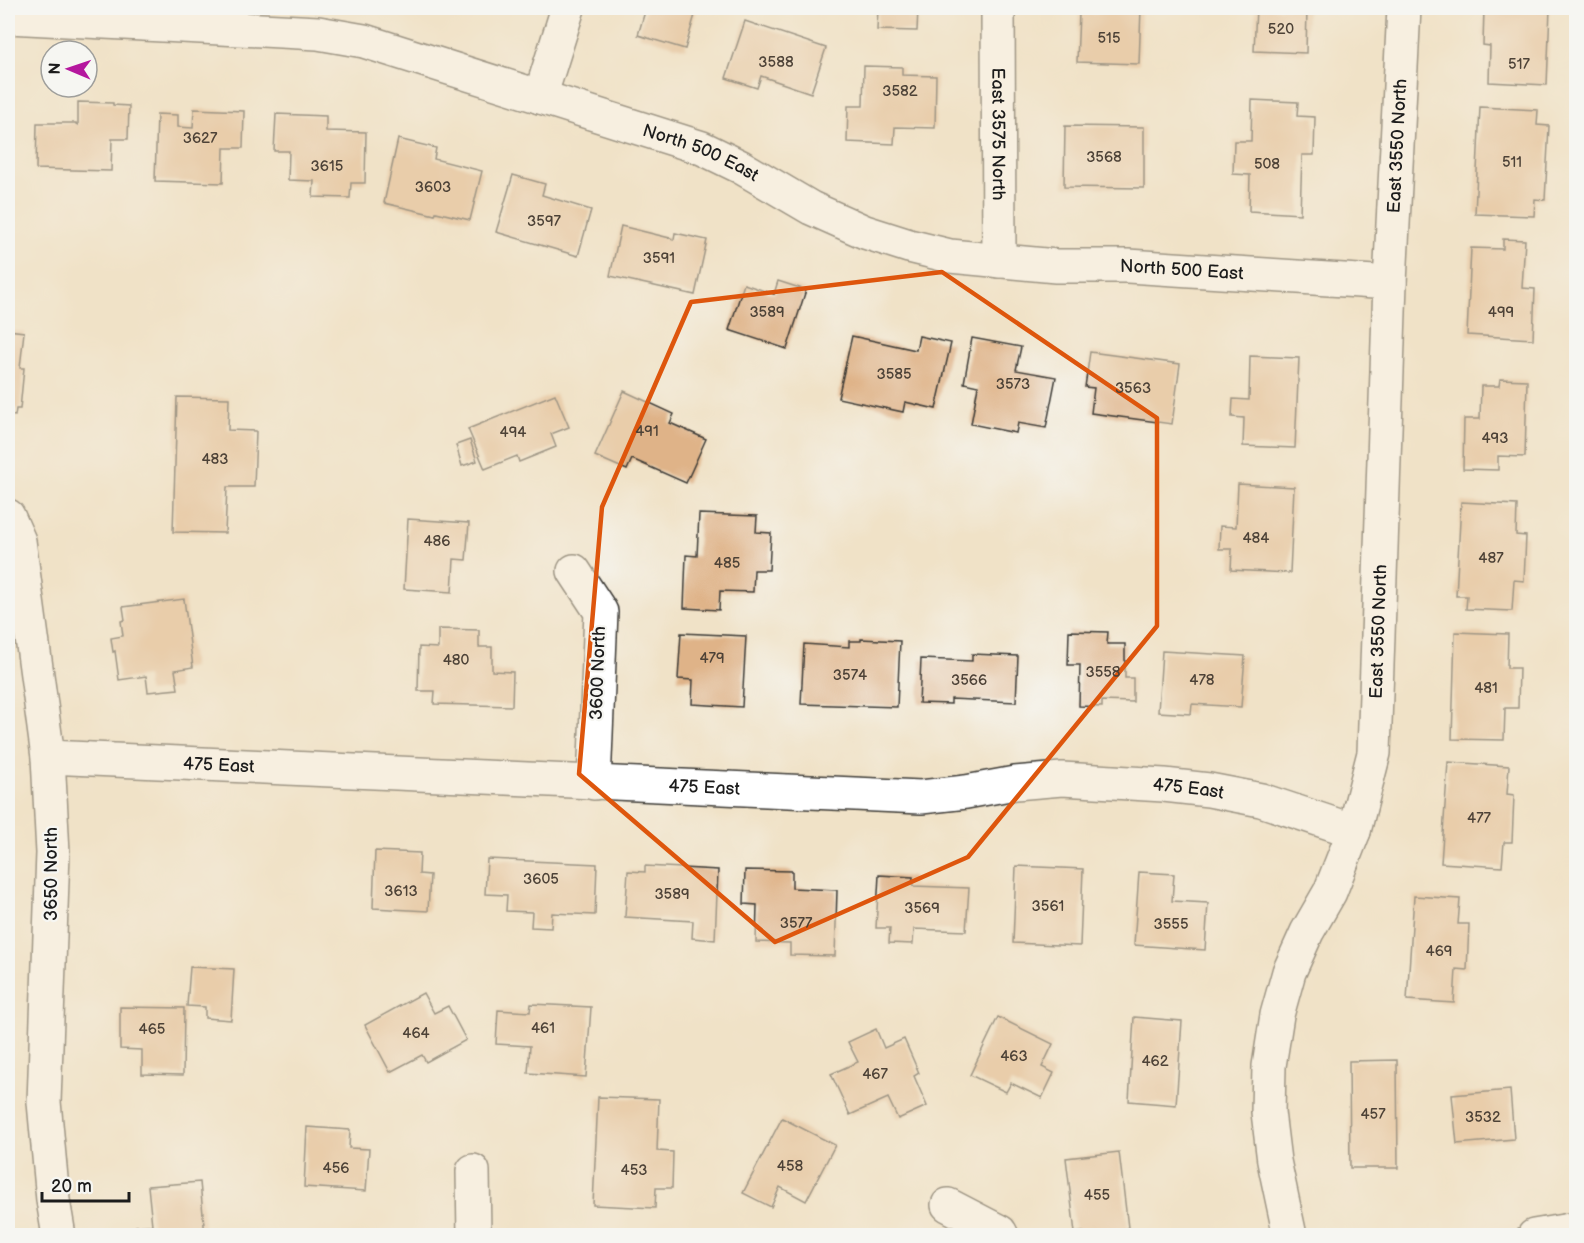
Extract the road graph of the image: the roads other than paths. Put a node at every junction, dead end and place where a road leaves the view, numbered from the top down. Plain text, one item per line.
1 (568, 8) edge
2 (998, 8) edge
3 (1404, 8) edge
4 (8, 17) edge
5 (211, 18) edge
6 (540, 97) junction
7 (999, 261) junction
8 (1390, 283) junction
9 (8, 516) edge
10 (574, 571) dead end
11 (48, 757) junction
12 (594, 783) junction
13 (1354, 831) junction
14 (473, 1171) dead end
15 (948, 1205) dead end
16 (1576, 1229) edge
17 (59, 1236) edge
18 (474, 1236) edge
19 (1002, 1236) edge
20 (1290, 1236) edge
21 (1534, 1236) edge

1 - 6 street
2 - 7 street, East 3575 North
3 - 8 street, East 3550 North
4 - 5 street, North 500 East
5 - 6 street, North 500 East
6 - 7 street, North 500 East
7 - 8 street, North 500 East
8 - 13 street, East 3550 North
9 - 11 street, 3650 North
10 - 12 street, 3600 North
11 - 12 street, 475 East
11 - 17 street, 3650 North
12 - 13 street, 475 East
13 - 20 street, East 3550 North
14 - 18 street
15 - 19 street
16 - 21 street

